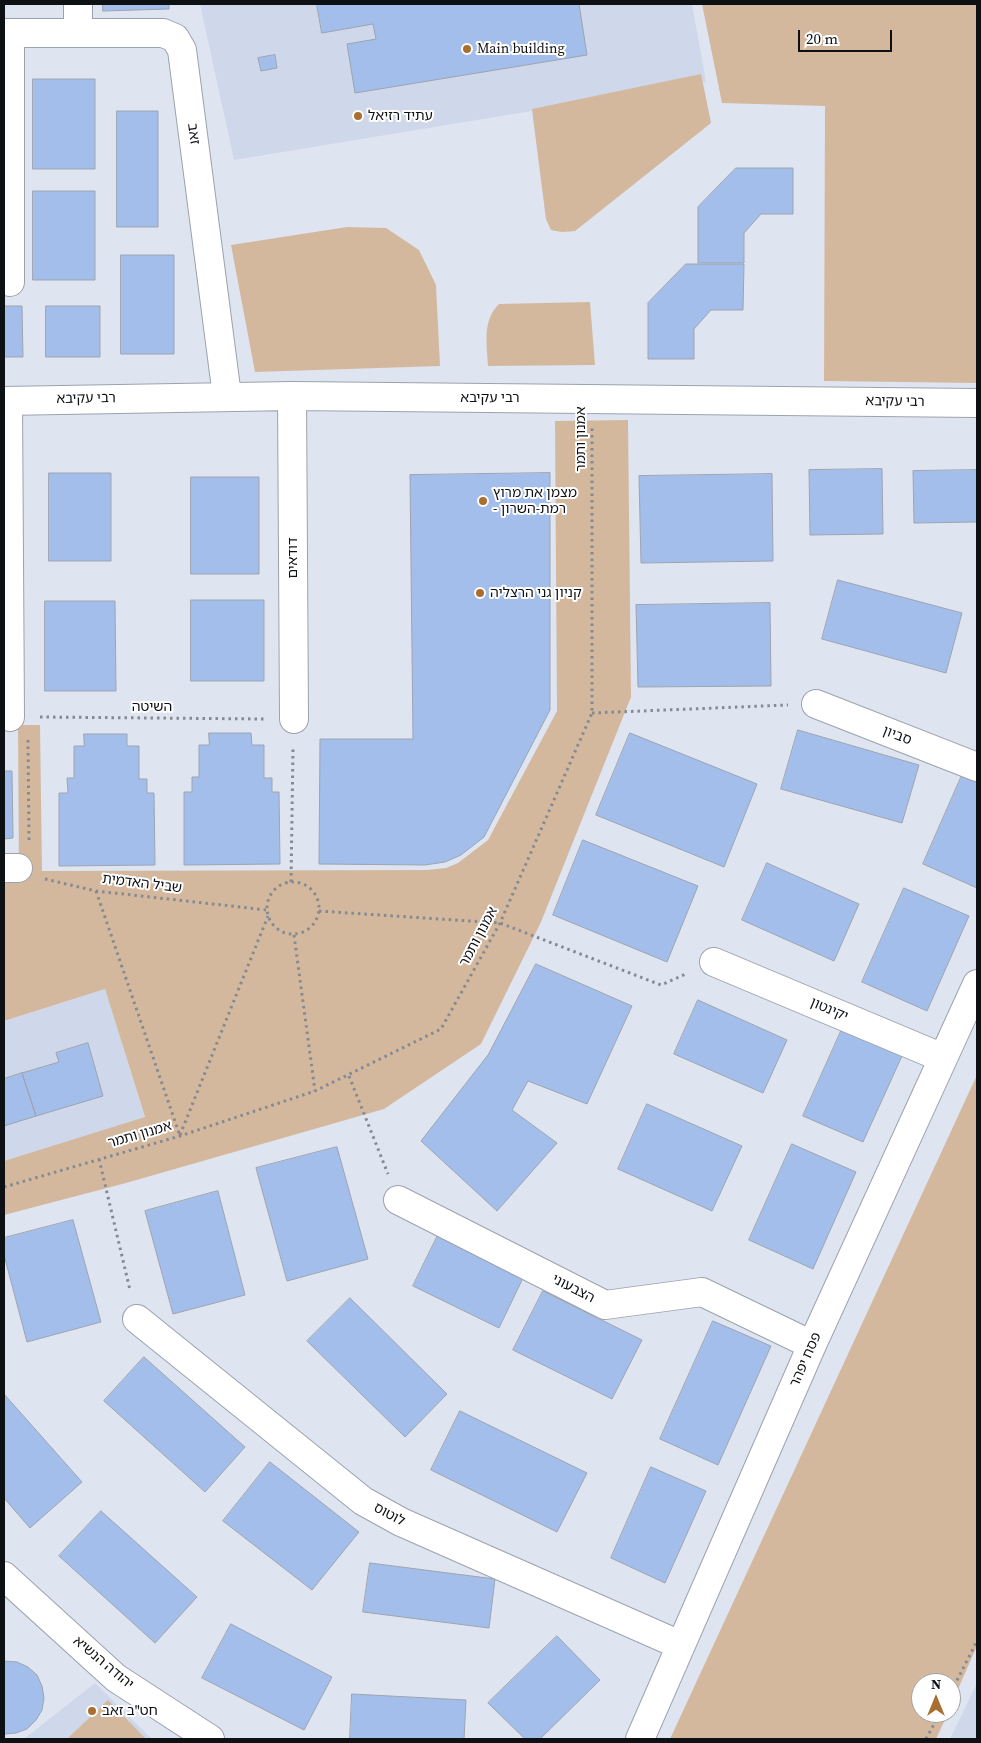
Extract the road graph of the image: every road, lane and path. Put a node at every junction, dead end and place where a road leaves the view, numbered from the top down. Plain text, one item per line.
1 (78, 4) edge
2 (7, 32) edge
3 (78, 32) junction
4 (10, 282) dead end
5 (228, 396) junction
6 (292, 396) junction
7 (592, 399) junction
8 (6, 401) edge
9 (977, 402) edge
10 (6, 586) edge
11 (816, 704) joint
12 (592, 713) junction
13 (18, 717) junction
14 (294, 719) junction
15 (977, 767) edge
16 (11, 868) edge
17 (291, 882) junction
18 (96, 891) junction
19 (267, 910) junction
20 (319, 911) junction
21 (268, 916) junction
22 (500, 923) junction
23 (294, 935) junction
24 (714, 962) joint
25 (977, 984) edge
26 (943, 1058) junction
27 (349, 1076) junction
28 (316, 1091) junction
29 (180, 1136) junction
30 (99, 1159) junction
31 (4, 1187) edge
32 (398, 1200) joint
33 (137, 1319) joint
34 (812, 1345) junction
35 (4, 1576) edge
36 (977, 1641) edge
37 (680, 1645) junction
38 (961, 1673) edge
39 (935, 1723) edge
40 (210, 1739) edge
41 (640, 1739) edge
42 (926, 1739) edge

1 - 3 street
2 - 3 street, זאב
2 - 4 street, זאב
3 - 5 street, זאב
5 - 6 street, רבי עקיבא
5 - 8 street, רבי עקיבא
6 - 7 street, רבי עקיבא
6 - 14 street, דודאים
7 - 9 street, רבי עקיבא
7 - 12 path, אמנון ותמר
8 - 10 street
10 - 13 street
11 - 12 path
11 - 15 street, סביון
12 - 22 path, אמנון ותמר
13 - 14 path, השיטה
13 - 16 path
14 - 17 path
16 - 18 path, שביל האדמית
17 - 19 path
17 - 20 path
18 - 19 path, שביל האדמית
18 - 29 path
19 - 21 path
20 - 22 path
20 - 23 path
21 - 23 path
21 - 29 path
22 - 24 path
22 - 27 path, אמנון ותמר
23 - 28 path
24 - 26 street, יקינטון
25 - 26 street, פסח יפהר
26 - 34 street, פסח יפהר
27 - 28 path, אמנון ותמר
27 - 32 path
28 - 29 path, אמנון ותמר
29 - 30 path, אמנון ותמר
30 - 31 path, אמנון ותמר
30 - 33 path
32 - 34 street, הצבעוני
33 - 37 street, לוטוס
34 - 37 street, פסח יפהר
35 - 40 street, יהודה הנשיא
36 - 38 path
37 - 41 street, פסח יפהר
39 - 42 path

